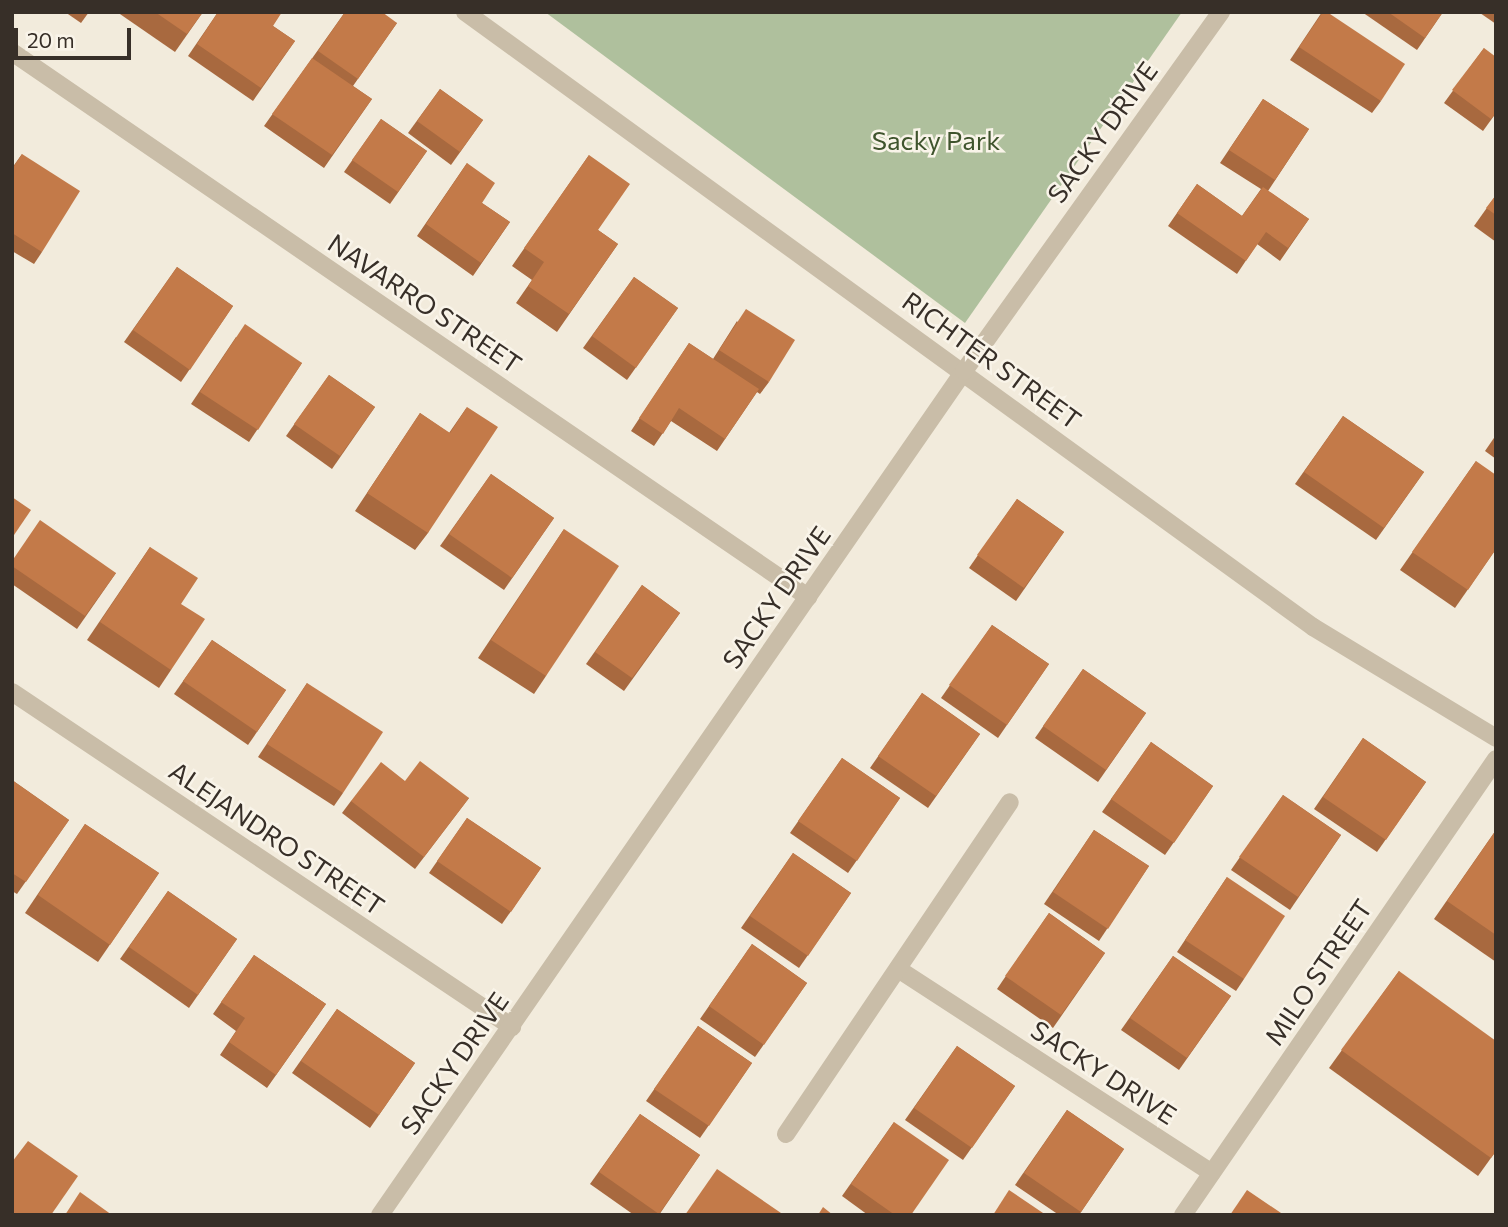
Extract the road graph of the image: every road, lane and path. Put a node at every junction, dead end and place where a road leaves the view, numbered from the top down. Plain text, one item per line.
1 (465, 12) edge
2 (1221, 12) edge
3 (12, 52) edge
4 (964, 371) junction
5 (808, 597) junction
6 (12, 692) edge
7 (1496, 738) edge
8 (1496, 759) edge
9 (1010, 803) dead end
10 (898, 969) junction
11 (512, 1027) junction
12 (786, 1134) dead end
13 (1212, 1173) junction
14 (380, 1215) edge
15 (1183, 1215) edge

1 - 4 street, RICHTER STREET
2 - 4 street, SACKY DRIVE
3 - 5 street, NAVARRO STREET
4 - 5 street, SACKY DRIVE
4 - 7 street, RICHTER STREET
5 - 11 street, SACKY DRIVE
6 - 11 street, ALEJANDRO STREET
8 - 13 street, MILO STREET
9 - 10 street
10 - 12 street
10 - 13 street, SACKY DRIVE
11 - 14 street, SACKY DRIVE
13 - 15 street, MILO STREET

